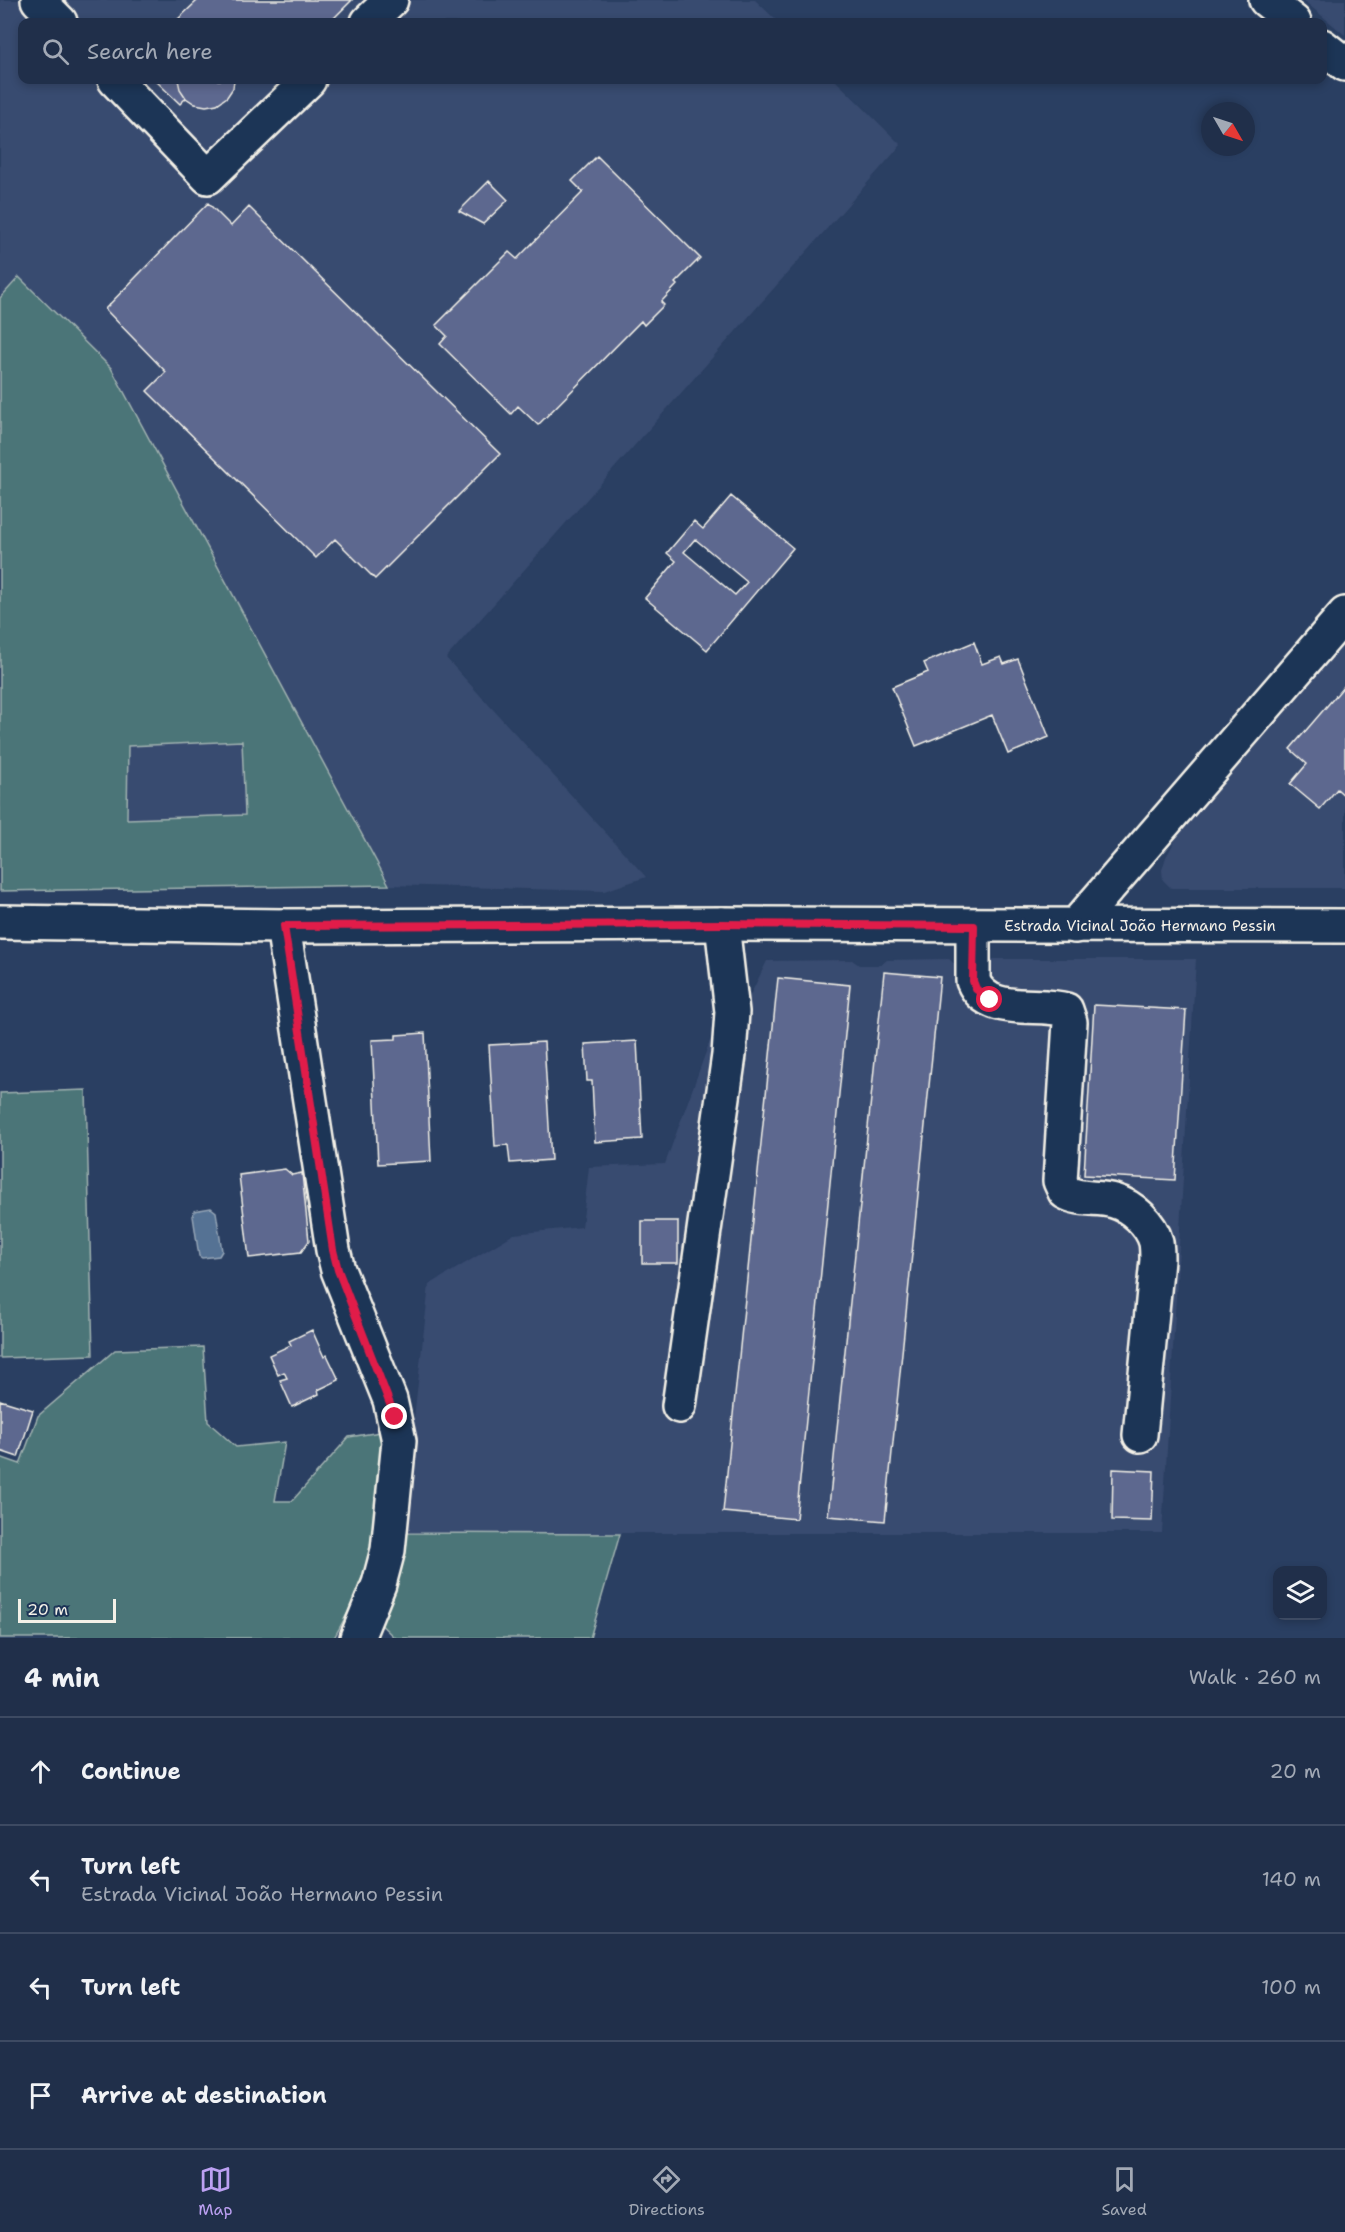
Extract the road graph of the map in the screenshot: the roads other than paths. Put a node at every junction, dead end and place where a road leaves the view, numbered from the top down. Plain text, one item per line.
1 (38, 0) edge
2 (391, 0) edge
3 (1266, 0) edge
4 (56, 18) edge
5 (372, 18) edge
6 (1289, 18) edge
7 (1327, 49) edge
8 (1345, 64) edge
9 (119, 84) edge
10 (305, 84) edge
11 (1345, 614) edge
12 (0, 922) edge
13 (722, 924) junction
14 (284, 926) junction
15 (974, 926) junction
16 (1075, 926) junction
17 (1345, 926) edge
18 (679, 1406) dead end
19 (1140, 1435) dead end
20 (366, 1634) edge

1 - 4 main road
2 - 5 main road
3 - 6 main road
7 - 8 main road
9 - 10 main road
11 - 16 main road
12 - 14 main road, Estrada Vicinal João Hermano Pessin
13 - 14 main road, Estrada Vicinal João Hermano Pessin
13 - 15 main road, Estrada Vicinal João Hermano Pessin
13 - 18 main road
14 - 20 main road
15 - 16 main road, Estrada Vicinal João Hermano Pessin
15 - 19 main road
16 - 17 main road, Estrada Vicinal João Hermano Pessin

